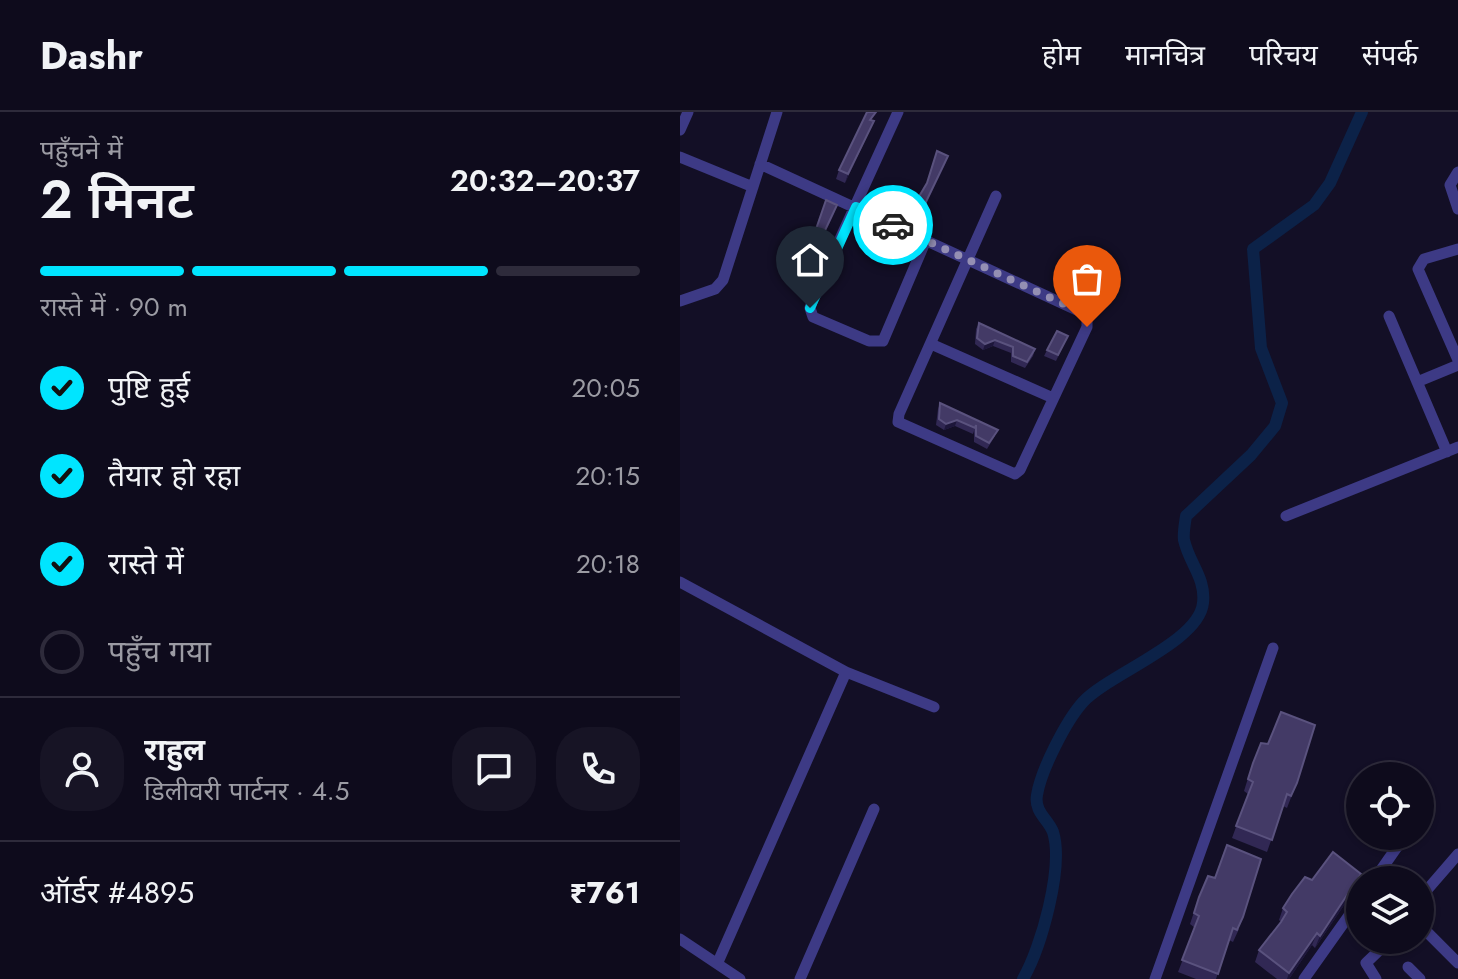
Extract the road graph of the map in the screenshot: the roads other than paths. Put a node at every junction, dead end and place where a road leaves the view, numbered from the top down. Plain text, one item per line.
1 (688, 112) edge
2 (777, 112) edge
3 (898, 112) edge
4 (680, 130) edge
5 (680, 157) edge
6 (760, 164) junction
7 (1458, 172) edge
8 (753, 187) junction
9 (996, 196) dead end
10 (856, 207) junction
11 (1458, 209) edge
12 (926, 240) junction
13 (1458, 249) edge
14 (970, 261) junction
15 (680, 301) edge
16 (1389, 316) dead end
17 (931, 344) junction
18 (1458, 362) edge
19 (1417, 382) junction
20 (1053, 398) junction
21 (1452, 450) edge
22 (1286, 516) dead end
23 (680, 582) edge
24 (1273, 648) dead end
25 (846, 672) junction
26 (934, 707) dead end
27 (874, 809) dead end
28 (1458, 854) edge
29 (1434, 882) edge
30 (1346, 920) edge
31 (680, 939) edge
32 (1434, 939) edge
33 (1375, 954) edge
34 (718, 962) junction
35 (1458, 963) edge
36 (1408, 967) dead end
37 (740, 979) edge
38 (800, 979) edge
39 (1155, 979) edge
40 (1304, 979) edge
41 (1376, 979) edge
42 (1420, 979) edge

1 - 4 street
2 - 6 street
3 - 10 street
5 - 8 street
6 - 8 street
6 - 10 street
7 - 11 street
8 - 15 street
9 - 14 street
10 - 12 street
10 - 12 street
12 - 14 street
13 - 18 street
14 - 17 street
14 - 20 street
16 - 19 street
17 - 20 street
17 - 20 street
18 - 19 street
19 - 21 street
21 - 22 street
23 - 25 street
24 - 39 street
25 - 26 street
25 - 34 street
27 - 38 street
28 - 29 street
30 - 40 street
31 - 34 street
32 - 35 street
33 - 41 street
34 - 37 street
36 - 42 street

